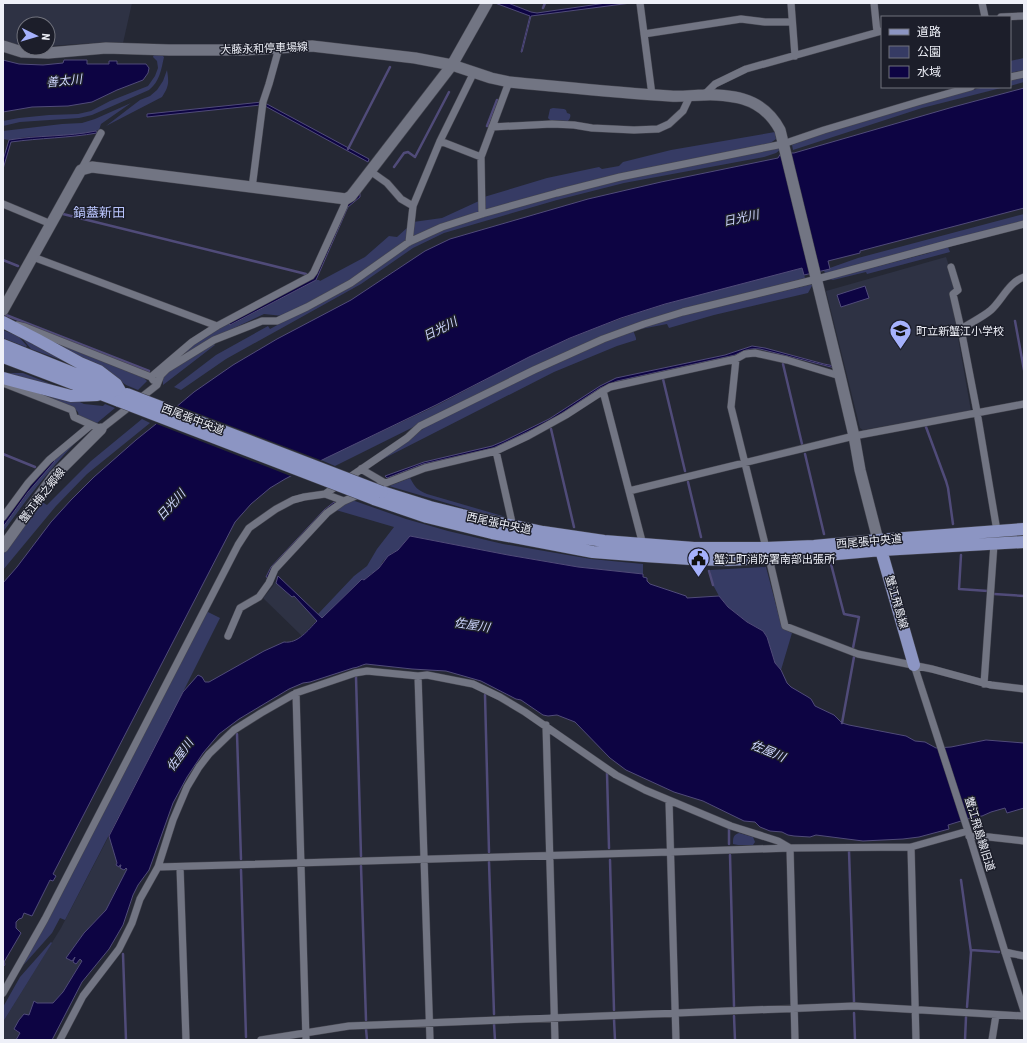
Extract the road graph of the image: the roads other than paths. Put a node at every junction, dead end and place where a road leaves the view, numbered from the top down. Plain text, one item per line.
1 (487, 3) edge
2 (640, 3) edge
3 (791, 3) edge
4 (874, 3) edge
5 (982, 3) edge
6 (985, 16) edge
7 (1024, 16) edge
8 (1011, 17) edge
9 (792, 22) junction
10 (880, 32) edge
11 (644, 34) junction
12 (3, 46) edge
13 (279, 48) junction
14 (795, 56) junction
15 (452, 65) junction
16 (474, 72) junction
17 (1024, 74) edge
18 (1011, 77) edge
19 (509, 82) junction
20 (967, 88) edge
21 (705, 94) junction
22 (652, 95) junction
23 (690, 96) junction
24 (492, 127) junction
25 (101, 133) dead end
26 (440, 141) junction
27 (784, 146) junction
28 (481, 157) junction
29 (81, 170) junction
30 (370, 171) junction
31 (252, 188) junction
32 (346, 199) junction
33 (3, 204) edge
34 (413, 206) junction
35 (482, 214) junction
36 (51, 224) junction
37 (1024, 224) edge
38 (409, 242) junction
39 (33, 257) junction
40 (951, 267) dead end
41 (1024, 277) edge
42 (817, 278) junction
43 (3, 310) edge
44 (3, 322) edge
45 (217, 326) junction
46 (961, 329) junction
47 (3, 345) edge
48 (3, 358) edge
49 (736, 359) junction
50 (840, 376) junction
51 (152, 377) junction
52 (3, 378) edge
53 (3, 383) edge
54 (157, 385) junction
55 (603, 391) junction
56 (102, 394) junction
57 (122, 395) junction
58 (1024, 404) edge
59 (977, 412) junction
60 (96, 427) junction
61 (854, 436) junction
62 (496, 451) junction
63 (745, 463) junction
64 (361, 469) junction
65 (380, 491) junction
66 (629, 491) junction
67 (324, 494) junction
68 (344, 500) junction
69 (3, 517) edge
70 (513, 527) junction
71 (1024, 529) edge
72 (997, 531) junction
73 (1024, 542) edge
74 (994, 544) junction
75 (642, 545) junction
76 (880, 545) junction
77 (3, 547) edge
78 (768, 553) junction
79 (228, 636) dead end
80 (914, 665) junction
81 (418, 676) junction
82 (984, 684) junction
83 (1024, 689) edge
84 (296, 694) junction
85 (546, 726) junction
86 (669, 801) junction
87 (968, 834) junction
88 (1024, 841) edge
89 (911, 846) junction
90 (790, 848) junction
91 (670, 852) junction
92 (550, 856) junction
93 (424, 859) junction
94 (301, 863) junction
95 (180, 867) junction
96 (158, 868) junction
97 (1005, 952) junction
98 (1024, 956) edge
99 (3, 993) edge
100 (794, 1009) junction
101 (916, 1010) junction
102 (1024, 1011) edge
103 (675, 1013) junction
104 (996, 1014) junction
105 (1024, 1016) edge
106 (555, 1018) junction
107 (429, 1023) junction
108 (306, 1032) junction
109 (60, 1040) edge
110 (186, 1040) edge
111 (261, 1040) edge
112 (306, 1040) edge
113 (430, 1040) edge
114 (555, 1040) edge
115 (676, 1040) edge
116 (795, 1040) edge
117 (916, 1040) edge
118 (992, 1040) edge

1 - 15 street
2 - 11 street
3 - 9 street
4 - 10 street
5 - 6 street
7 - 8 street
9 - 11 street
9 - 14 street
10 - 14 street
11 - 22 street
12 - 13 street, 大藤永和停車場線
13 - 15 street, 大藤永和停車場線
13 - 31 street
14 - 21 street
15 - 16 street, 大藤永和停車場線
15 - 30 street
16 - 19 street, 大藤永和停車場線
16 - 26 street
17 - 18 street
19 - 22 street, 大藤永和停車場線
19 - 24 street
20 - 27 street
21 - 23 street, 大藤永和停車場線
21 - 27 street, 大藤永和停車場線
22 - 23 street, 大藤永和停車場線
23 - 24 street
24 - 28 street
25 - 29 street
26 - 28 street
26 - 34 street
27 - 35 street
27 - 42 street, 大藤永和停車場線
28 - 35 street
29 - 31 street
29 - 36 street
30 - 32 street
30 - 34 street
31 - 32 street
32 - 45 street
33 - 36 street
34 - 38 street
35 - 38 street
36 - 39 street
37 - 42 street
38 - 54 street
39 - 43 street
39 - 45 street
40 - 46 street
41 - 46 street
42 - 50 street, 大藤永和停車場線
42 - 64 street
44 - 51 street
44 - 57 main road
45 - 51 street
46 - 59 street
47 - 57 main road, 西尾張中央道
48 - 56 main road, 西尾張中央道
49 - 50 street
49 - 55 street
49 - 63 street
50 - 61 street, 大藤永和停車場線
51 - 54 street
52 - 56 main road
53 - 60 street
54 - 60 street
55 - 62 street
55 - 66 street
56 - 57 main road, 西尾張中央道
57 - 65 main road, 西尾張中央道, bridge
58 - 59 street
59 - 61 street
59 - 72 street
60 - 69 street
60 - 77 street, 蟹江梅之郷線
61 - 63 street
61 - 76 street, 大藤永和停車場線
62 - 65 street
62 - 70 street
63 - 66 street
63 - 78 street
64 - 65 street
64 - 67 street
65 - 68 street
65 - 70 main road, 西尾張中央道
65 - 78 main road, 西尾張中央道
66 - 75 street
67 - 68 street
67 - 99 street
68 - 79 street
70 - 75 main road, 西尾張中央道
71 - 72 main road, 西尾張中央道
72 - 76 main road, 西尾張中央道
73 - 74 main road, 西尾張中央道
74 - 76 main road, 西尾張中央道
74 - 82 street
75 - 78 main road, 西尾張中央道
76 - 78 main road, 西尾張中央道
76 - 80 main road, 蟹江飛島線
78 - 80 street
80 - 82 street
80 - 87 street, 蟹江飛島線旧道
81 - 84 street
81 - 85 street
81 - 93 street
82 - 83 street
84 - 94 street
84 - 96 street
85 - 86 street
85 - 92 street
86 - 90 street
86 - 91 street
87 - 88 street
87 - 89 street
87 - 97 street, 蟹江飛島線旧道
89 - 90 street
89 - 101 street
90 - 91 street
90 - 100 street
91 - 92 street
91 - 103 street
92 - 93 street
92 - 106 street
93 - 94 street
93 - 107 street
94 - 95 street
94 - 108 street
95 - 96 street
95 - 110 street
96 - 109 street
97 - 98 street
97 - 102 street, 蟹江飛島線旧道
100 - 101 street
100 - 103 street
100 - 116 street
101 - 104 street
101 - 117 street
103 - 106 street
103 - 115 street
104 - 105 street
104 - 118 street
106 - 107 street
106 - 114 street
107 - 108 street
107 - 113 street
108 - 111 street
108 - 112 street

